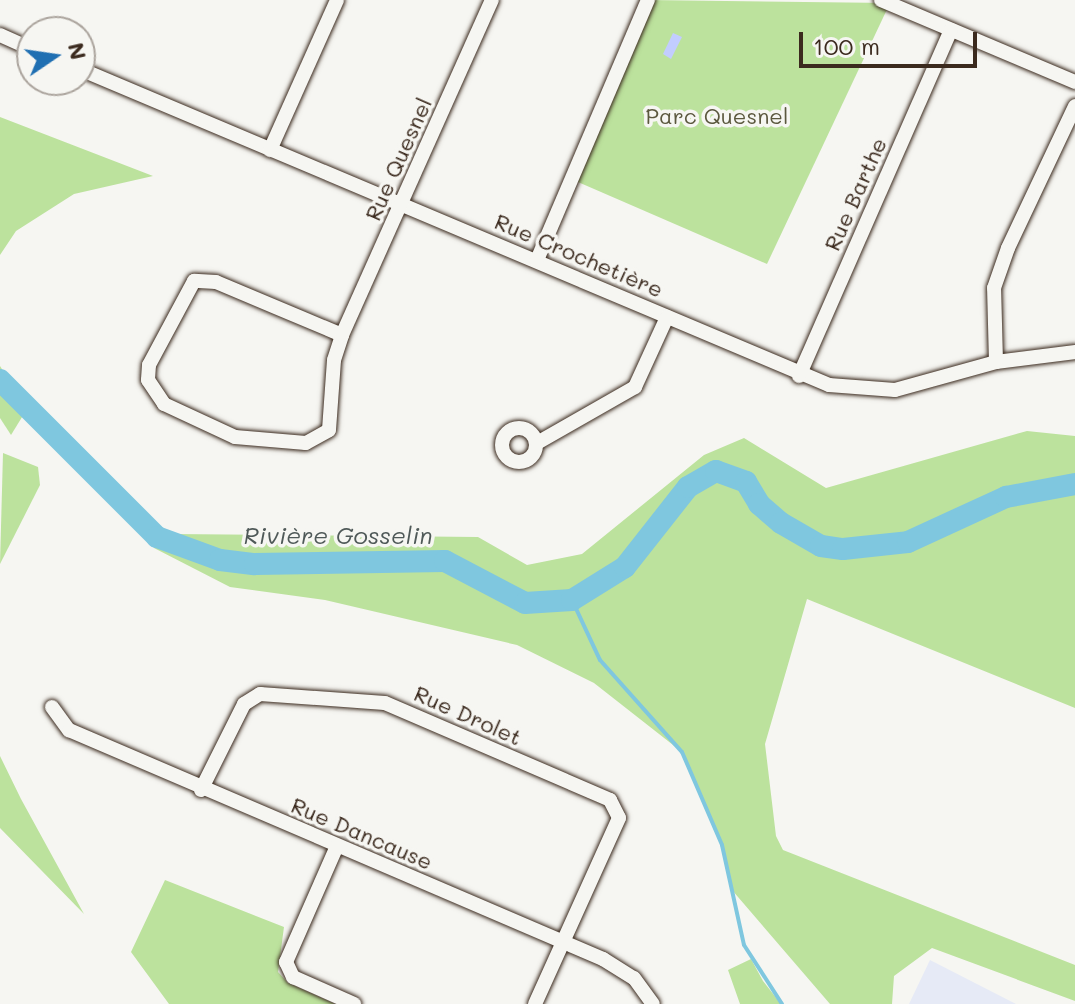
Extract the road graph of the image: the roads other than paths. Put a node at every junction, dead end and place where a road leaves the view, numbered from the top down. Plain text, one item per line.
1 (318, 0) edge
2 (492, 0) edge
3 (648, 0) edge
4 (881, 0) edge
5 (335, 3) edge
6 (951, 30) junction
7 (96, 76) edge
8 (1075, 82) edge
9 (1075, 106) edge
10 (270, 150) junction
11 (402, 203) junction
12 (537, 260) junction
13 (667, 317) junction
14 (342, 335) junction
15 (1075, 352) edge
16 (996, 362) junction
17 (799, 376) junction
18 (537, 443) dead end
19 (52, 707) dead end
20 (201, 790) junction
21 (337, 846) junction
22 (563, 942) junction
23 (354, 1004) edge
24 (535, 1004) edge
25 (653, 1004) edge

1 - 5 street
2 - 11 street, Rue Quesnel
3 - 12 street
4 - 6 street
5 - 10 street
6 - 8 street
6 - 17 street, Rue Barthe
7 - 10 street, Rue Crochetière
9 - 16 street
10 - 11 street, Rue Crochetière
11 - 12 street, Rue Crochetière
11 - 14 street, Rue Quesnel
12 - 13 street, Rue Crochetière
13 - 17 street, Rue Crochetière
13 - 18 street
14 - 14 street
15 - 16 street, Rue Crochetière
16 - 17 street, Rue Crochetière
19 - 20 street, Rue Dancause
20 - 21 street, Rue Dancause
20 - 22 street, Rue Drolet
21 - 22 street, Rue Dancause
21 - 23 street
22 - 24 street
22 - 25 street, Rue Dancause

